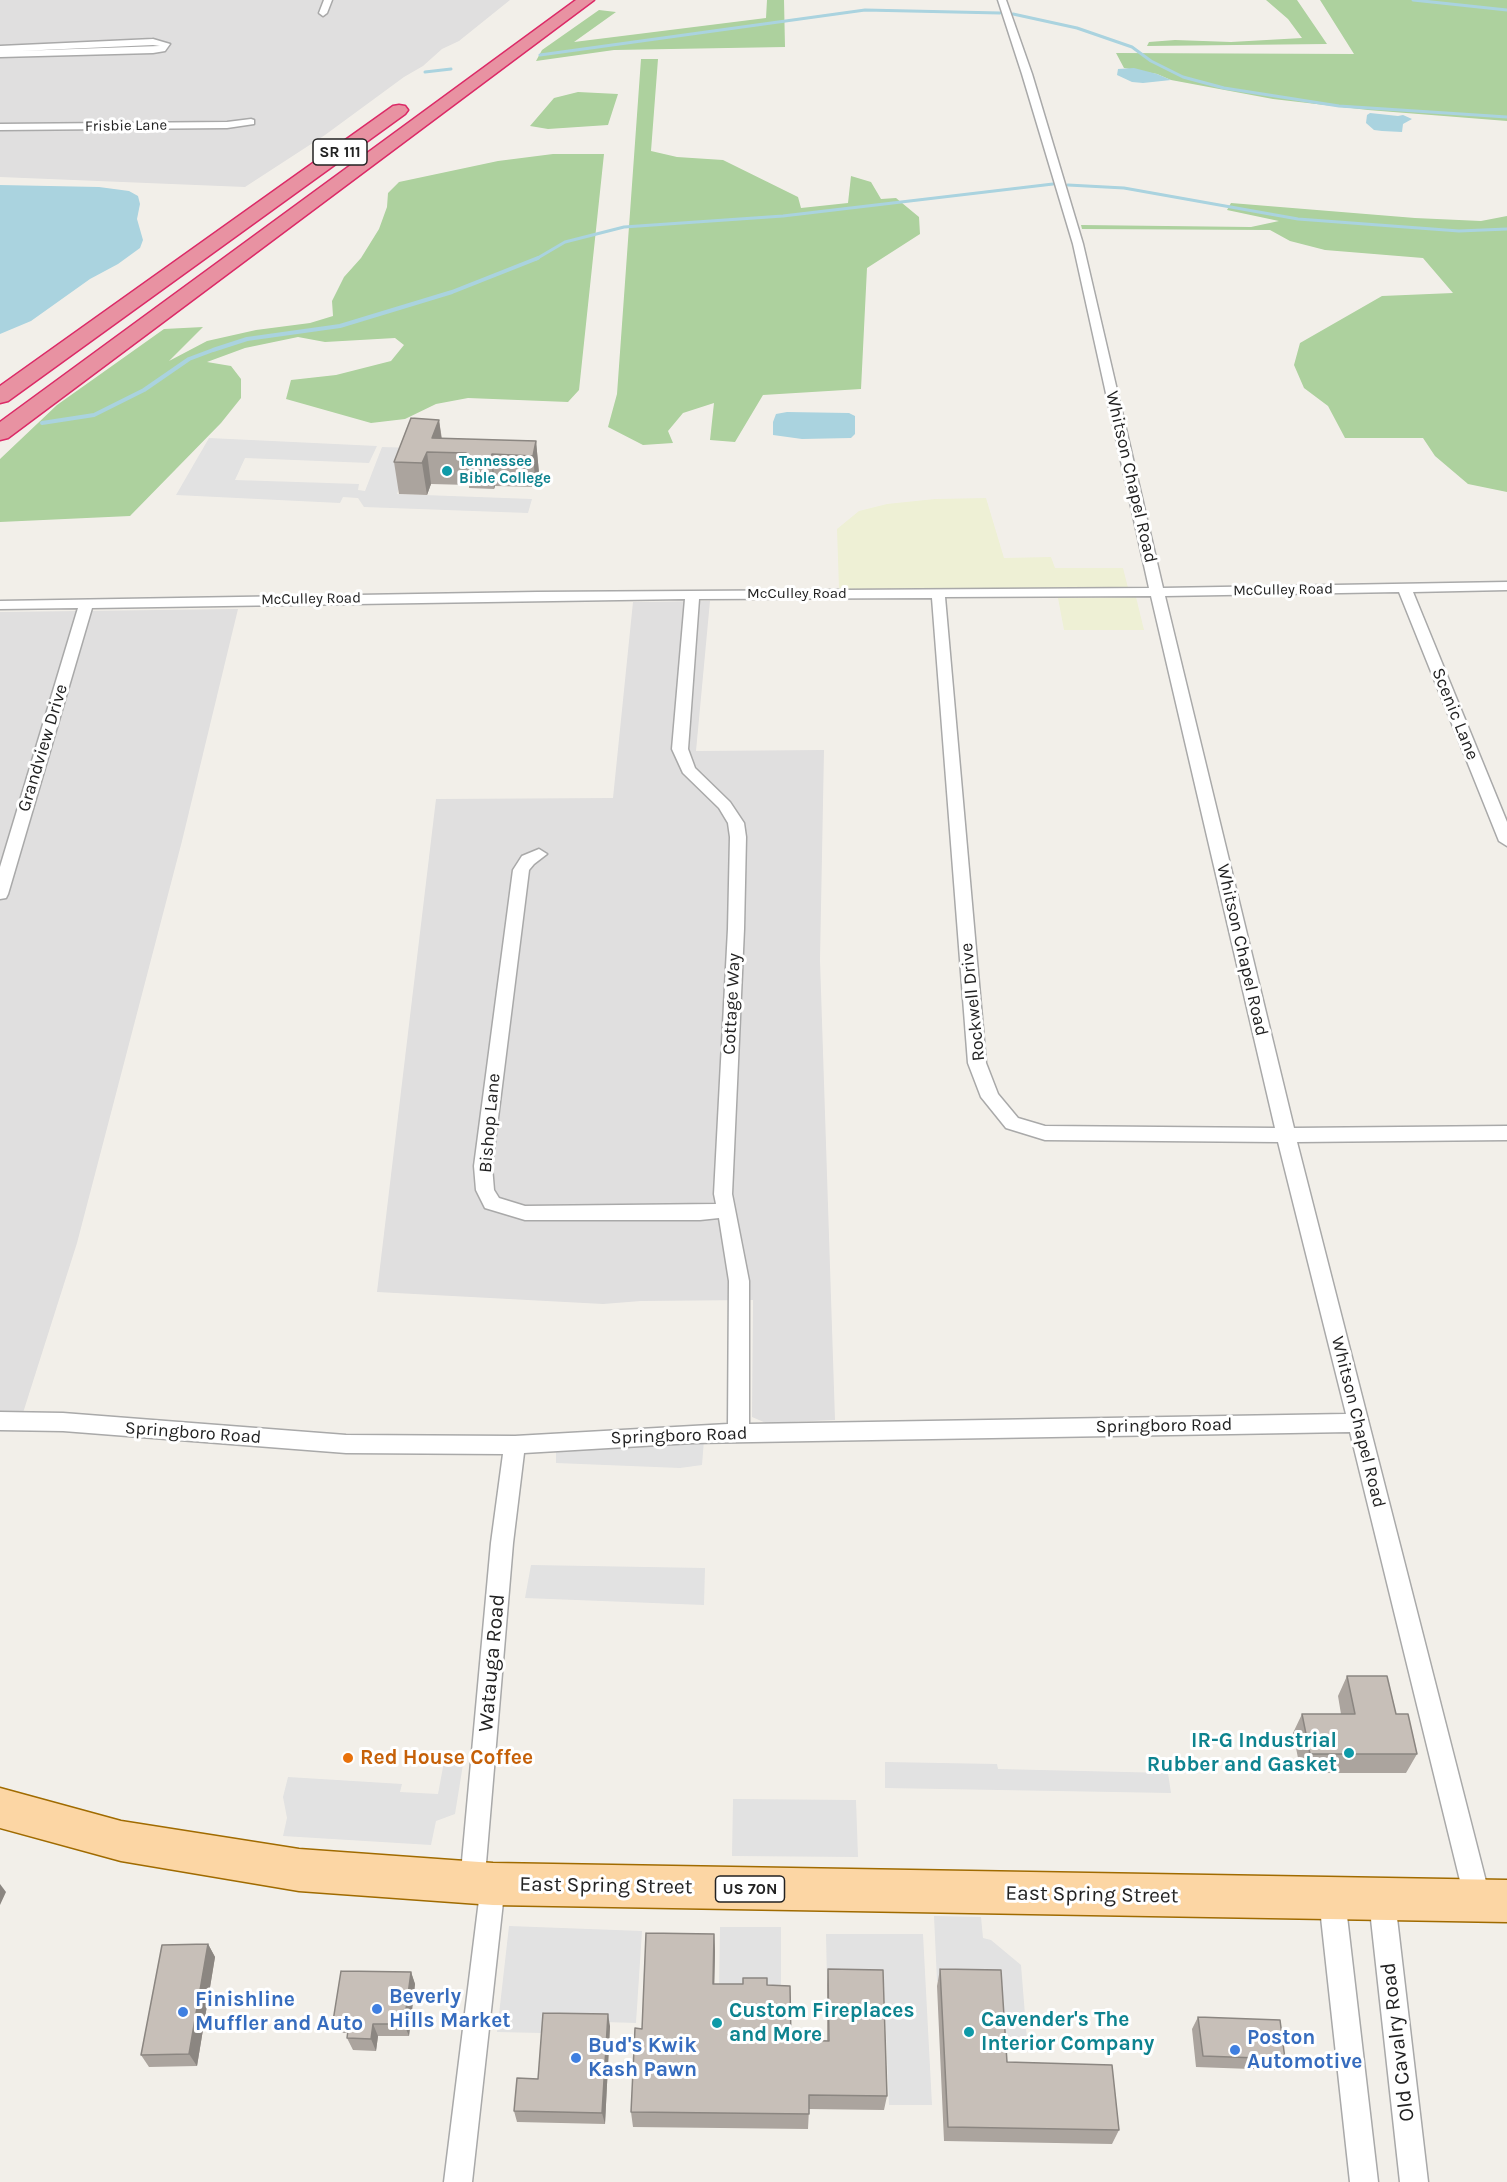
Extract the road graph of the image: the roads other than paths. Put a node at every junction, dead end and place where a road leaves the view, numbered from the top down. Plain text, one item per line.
1 (328, 0) edge
2 (586, 0) edge
3 (1002, 0) edge
4 (323, 13) dead end
5 (0, 49) edge
6 (0, 54) edge
7 (415, 98) dead end
8 (251, 122) dead end
9 (0, 127) edge
10 (0, 396) edge
11 (0, 433) edge
12 (1507, 586) edge
13 (1404, 587) junction
14 (1157, 592) junction
15 (938, 593) junction
16 (692, 595) junction
17 (86, 603) junction
18 (0, 604) edge
19 (1507, 841) edge
20 (539, 854) dead end
21 (0, 894) edge
22 (1507, 1133) edge
23 (1286, 1135) junction
24 (725, 1210) junction
25 (0, 1421) edge
26 (1358, 1423) junction
27 (738, 1433) junction
28 (515, 1445) junction
29 (0, 1808) edge
30 (482, 1883) junction
31 (1332, 1899) junction
32 (1382, 1901) junction
33 (1493, 1901) edge
34 (458, 2182) edge
35 (1364, 2182) edge
36 (1414, 2182) edge

1 - 4 street
2 - 11 highway, SR 111
3 - 14 street, Whitson Chapel Road
5 - 6 street
7 - 10 highway, SR 111
8 - 9 street, Frisbie Lane
12 - 13 street, McCulley Road
13 - 14 street, McCulley Road
13 - 19 street, Scenic Lane
14 - 15 street, McCulley Road
14 - 23 street, Whitson Chapel Road
15 - 16 street, McCulley Road
15 - 23 street, Rockwell Drive
16 - 17 street, McCulley Road
16 - 24 street, Cottage Way
17 - 18 street, McCulley Road
17 - 21 street, Grandview Drive
20 - 24 street, Bishop Lane
22 - 23 street, Rockwell Drive
23 - 26 street, Whitson Chapel Road
24 - 27 street, Cottage Way
25 - 28 street, Springboro Road
26 - 27 street, Springboro Road
26 - 33 street, Whitson Chapel Road
27 - 28 street, Springboro Road
28 - 30 street, Watauga Road
29 - 30 main road, East Spring Street / US 70N
30 - 31 main road, East Spring Street / US 70N
30 - 34 street, Watauga Road
31 - 32 main road, East Spring Street / US 70N
31 - 35 street
32 - 33 main road, East Spring Street / US 70N
32 - 36 street, Old Cavalry Road

